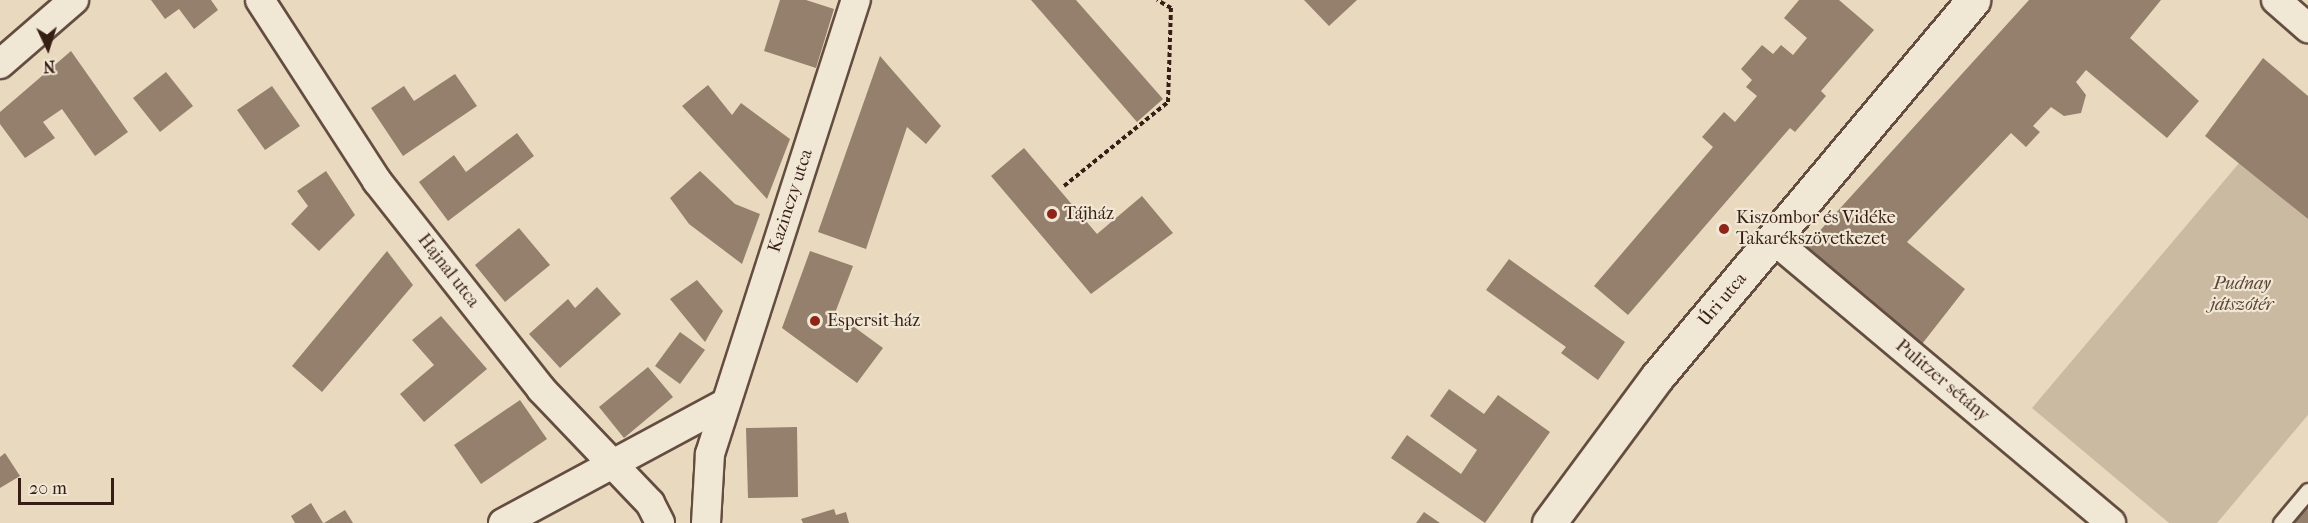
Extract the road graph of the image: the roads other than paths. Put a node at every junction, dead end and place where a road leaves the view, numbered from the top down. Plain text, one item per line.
1 (74, 0) edge
2 (260, 0) edge
3 (856, 0) edge
4 (1973, 0) edge
5 (2276, 0) edge
6 (2308, 28) edge
7 (0, 64) edge
8 (1774, 240) junction
9 (726, 403) junction
10 (608, 463) junction
11 (2308, 491) edge
12 (503, 523) edge
13 (660, 523) edge
14 (706, 523) edge
15 (1549, 523) edge
16 (2111, 523) edge
17 (2281, 523) edge

1 - 7 street
2 - 10 street, Hajnal utca
3 - 9 street, Kazinczy utca
4 - 8 main road, Úri utca
5 - 6 street
8 - 15 main road, Úri utca
8 - 16 street, Pulitzer sétány
9 - 10 street
9 - 14 street, Kazinczy utca
10 - 12 street
10 - 13 street, Hajnal utca
11 - 17 lane

